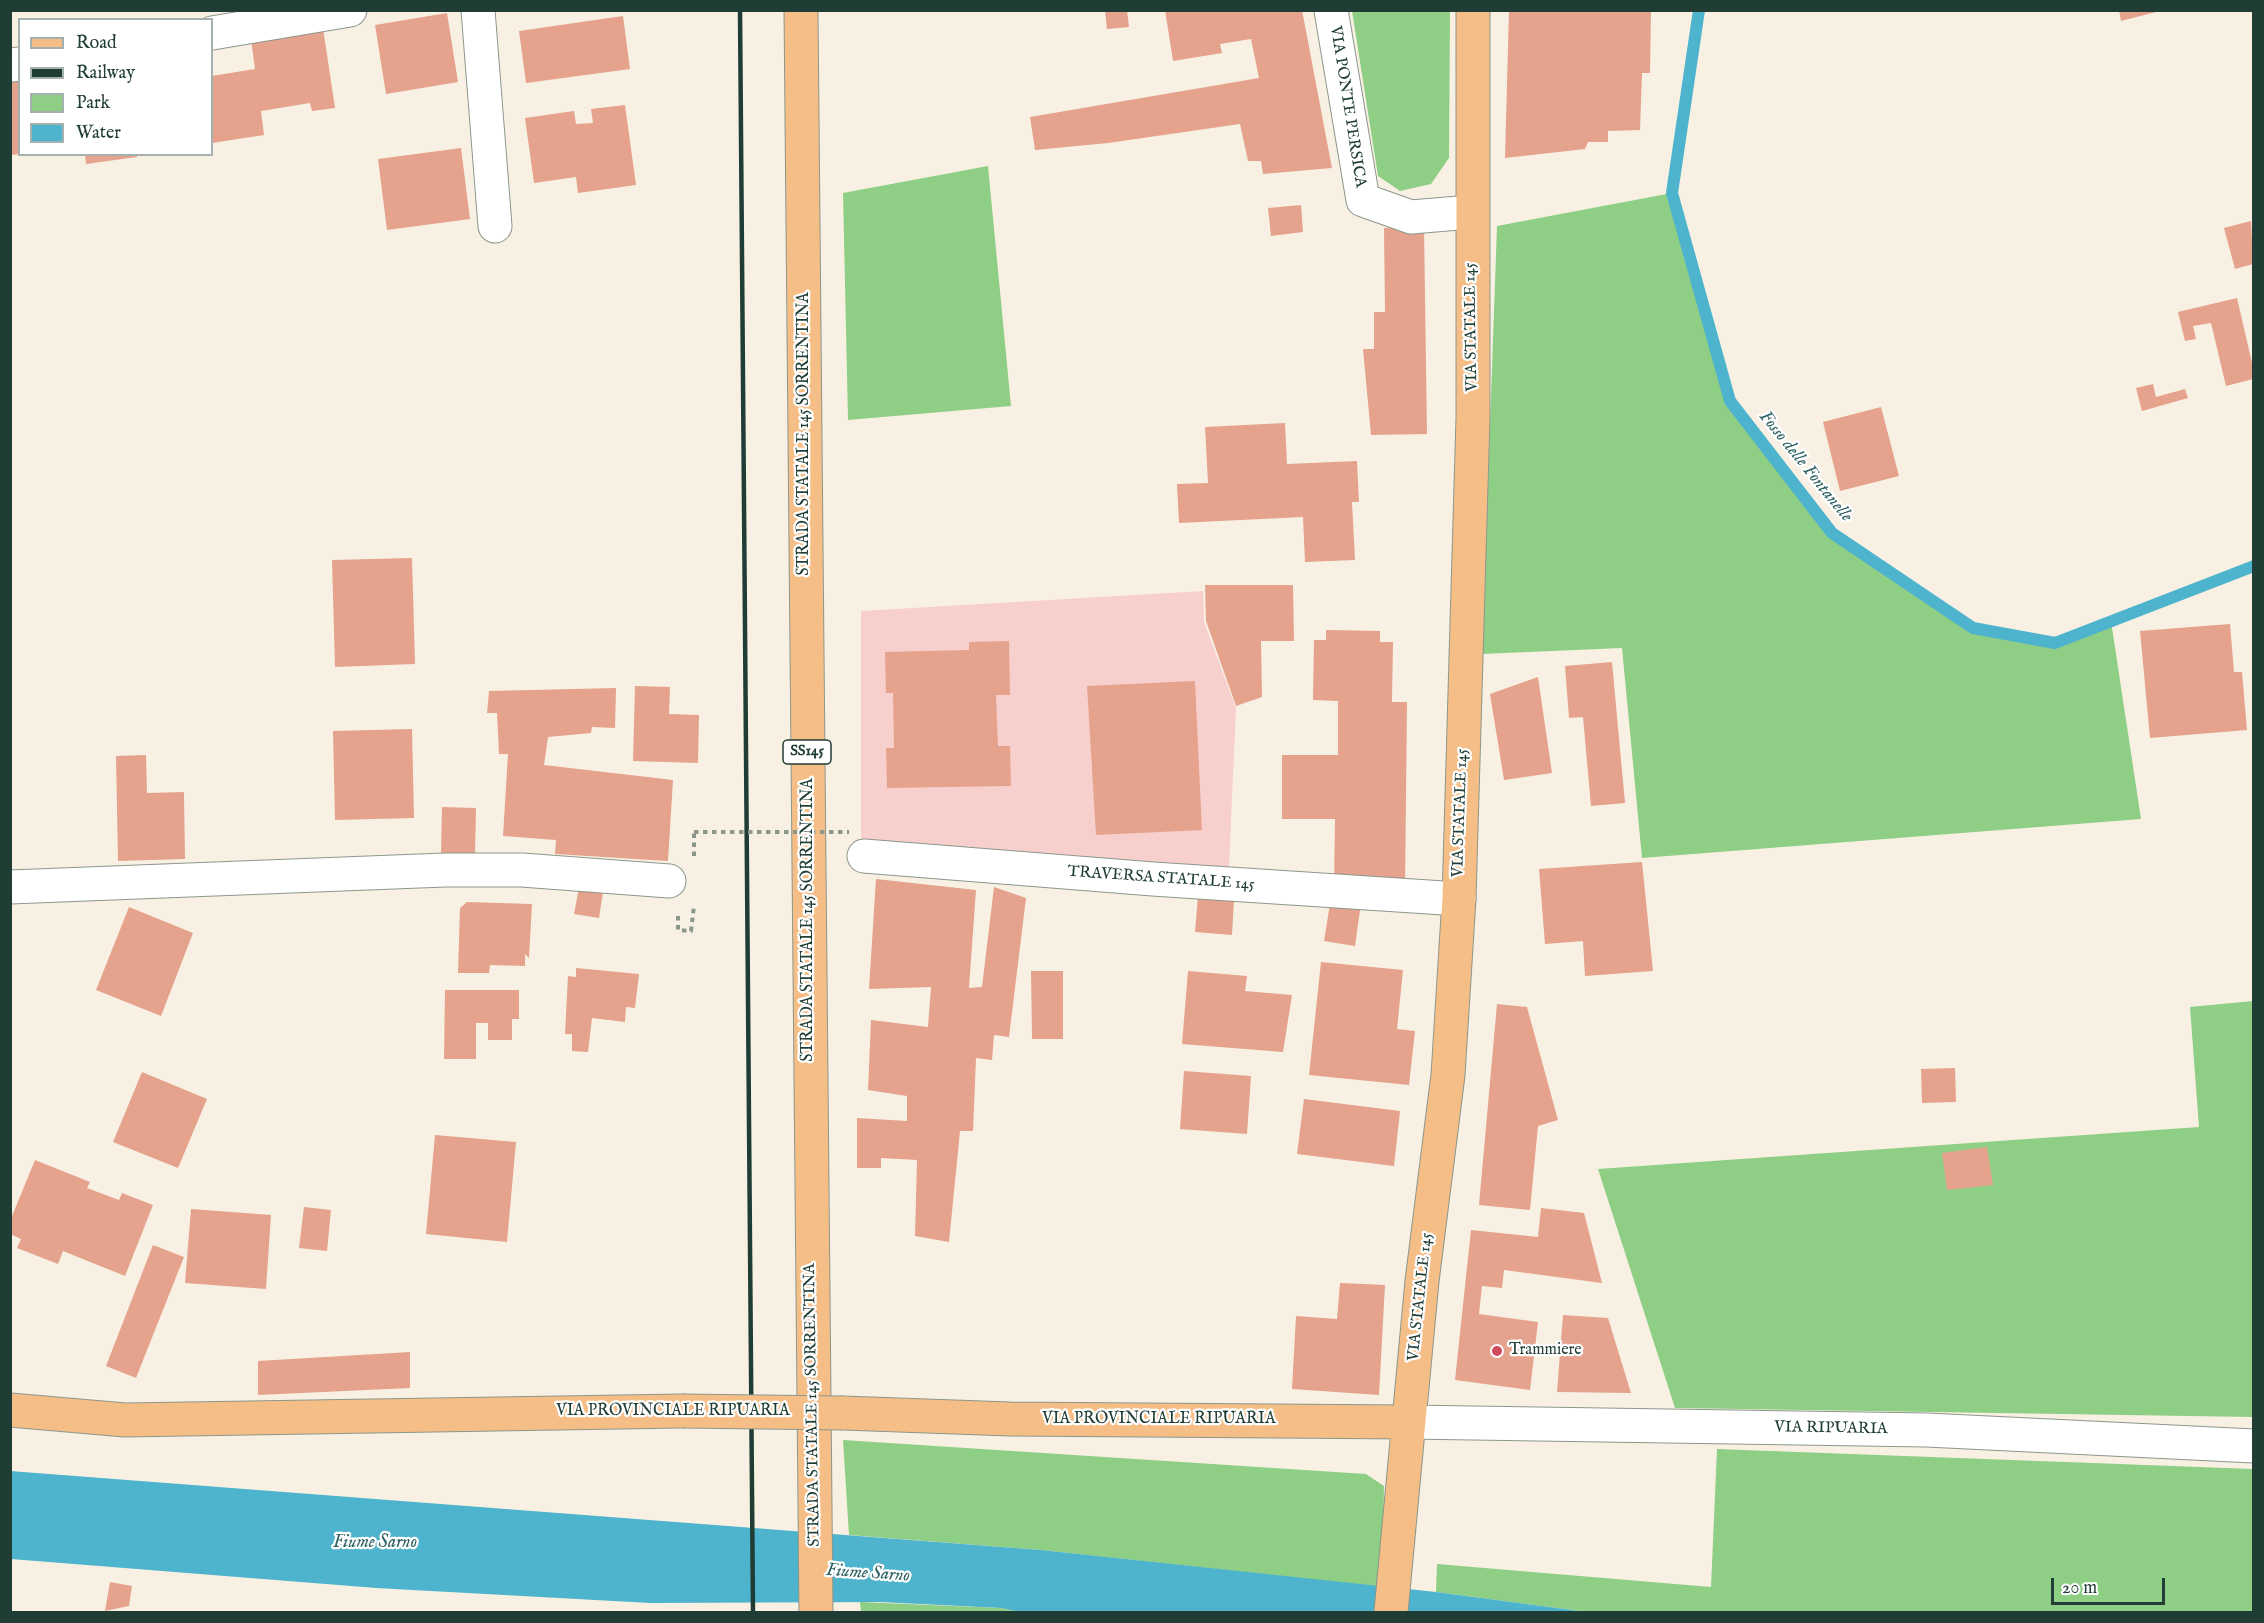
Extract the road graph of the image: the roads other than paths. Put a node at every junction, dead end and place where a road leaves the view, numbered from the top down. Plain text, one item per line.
1 (350, 10) edge
2 (478, 10) edge
3 (801, 10) edge
4 (1331, 10) edge
5 (1473, 10) edge
6 (213, 33) edge
7 (1471, 212) junction
8 (495, 226) dead end
9 (857, 844) road end
10 (669, 881) dead end
11 (10, 887) edge
12 (1459, 899) junction
13 (10, 1410) edge
14 (1408, 1422) junction
15 (2253, 1446) edge
16 (816, 1612) edge
17 (1391, 1612) edge

1 - 6 street
2 - 8 street
3 - 16 main road, STRADA STATALE 145 SORRENTINA / SS145
4 - 7 street, VIA PONTE PERSICA
5 - 7 main road, VIA STATALE 145
7 - 12 main road, VIA STATALE 145
9 - 12 street, TRAVERSA STATALE 145
10 - 11 street
12 - 14 main road, VIA STATALE 145
13 - 14 main road, VIA PROVINCIALE RIPUARIA, bridge
14 - 15 street, VIA RIPUARIA
14 - 17 main road, VIA STATALE 145

